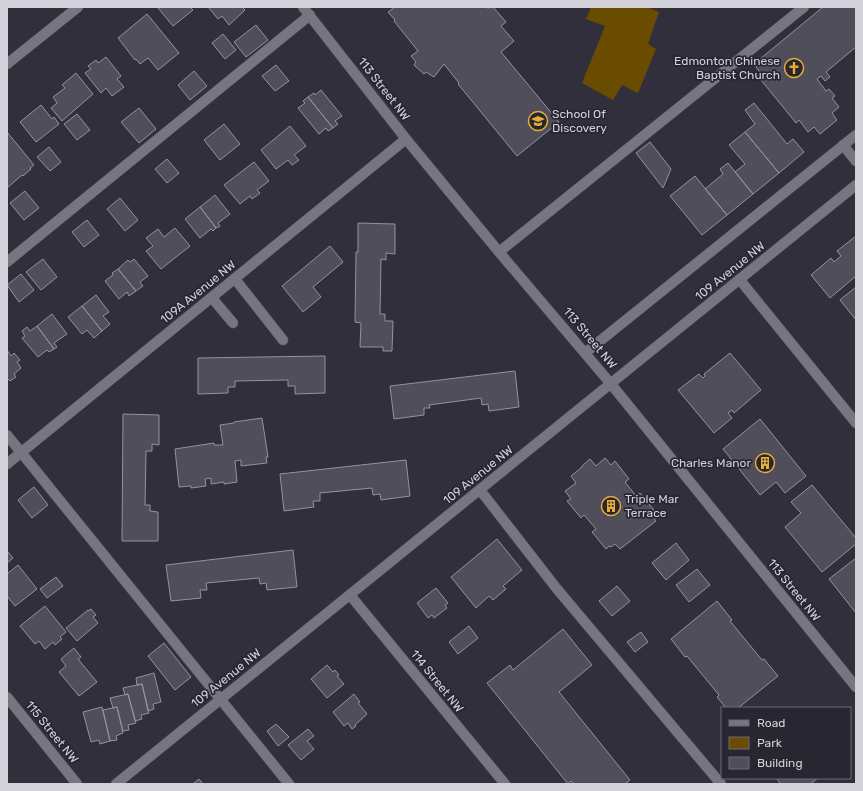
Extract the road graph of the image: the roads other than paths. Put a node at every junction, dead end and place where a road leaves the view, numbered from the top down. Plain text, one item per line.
1 (78, 7) edge
2 (303, 7) edge
3 (804, 7) edge
4 (310, 15) junction
5 (7, 64) edge
6 (856, 135) edge
7 (406, 139) junction
8 (843, 145) junction
9 (856, 161) edge
10 (856, 185) edge
11 (500, 252) junction
12 (7, 262) edge
13 (235, 279) junction
14 (740, 280) junction
15 (212, 298) junction
16 (233, 323) dead end
17 (283, 340) dead end
18 (585, 352) junction
19 (611, 384) junction
20 (856, 423) edge
21 (7, 435) edge
22 (21, 453) junction
23 (7, 464) edge
24 (480, 490) junction
25 (350, 595) junction
26 (856, 687) edge
27 (7, 696) edge
28 (221, 699) junction
29 (78, 784) edge
30 (116, 784) edge
31 (288, 784) edge
32 (505, 784) edge
33 (721, 784) edge

1 - 5 street
2 - 4 street, 113 Street NW
3 - 11 street
4 - 7 street, 113 Street NW
4 - 12 street
6 - 8 street
7 - 11 street, 113 Street NW
7 - 13 street, 109A Avenue NW
8 - 9 street
8 - 18 street
10 - 14 street, 109 Avenue NW
11 - 18 street, 113 Street NW
13 - 15 street, 109A Avenue NW
13 - 17 street
14 - 19 street, 109 Avenue NW
14 - 20 street
15 - 16 street
15 - 22 street, 109A Avenue NW
18 - 19 street, 113 Street NW
19 - 24 street, 109 Avenue NW
19 - 26 street, 113 Street NW
21 - 22 street
22 - 23 street, 109A Avenue NW
22 - 28 street
24 - 25 street, 109 Avenue NW
24 - 33 street
25 - 28 street, 109 Avenue NW
25 - 32 street, 114 Street NW
27 - 29 street, 115 Street NW
28 - 30 street, 109 Avenue NW
28 - 31 street

